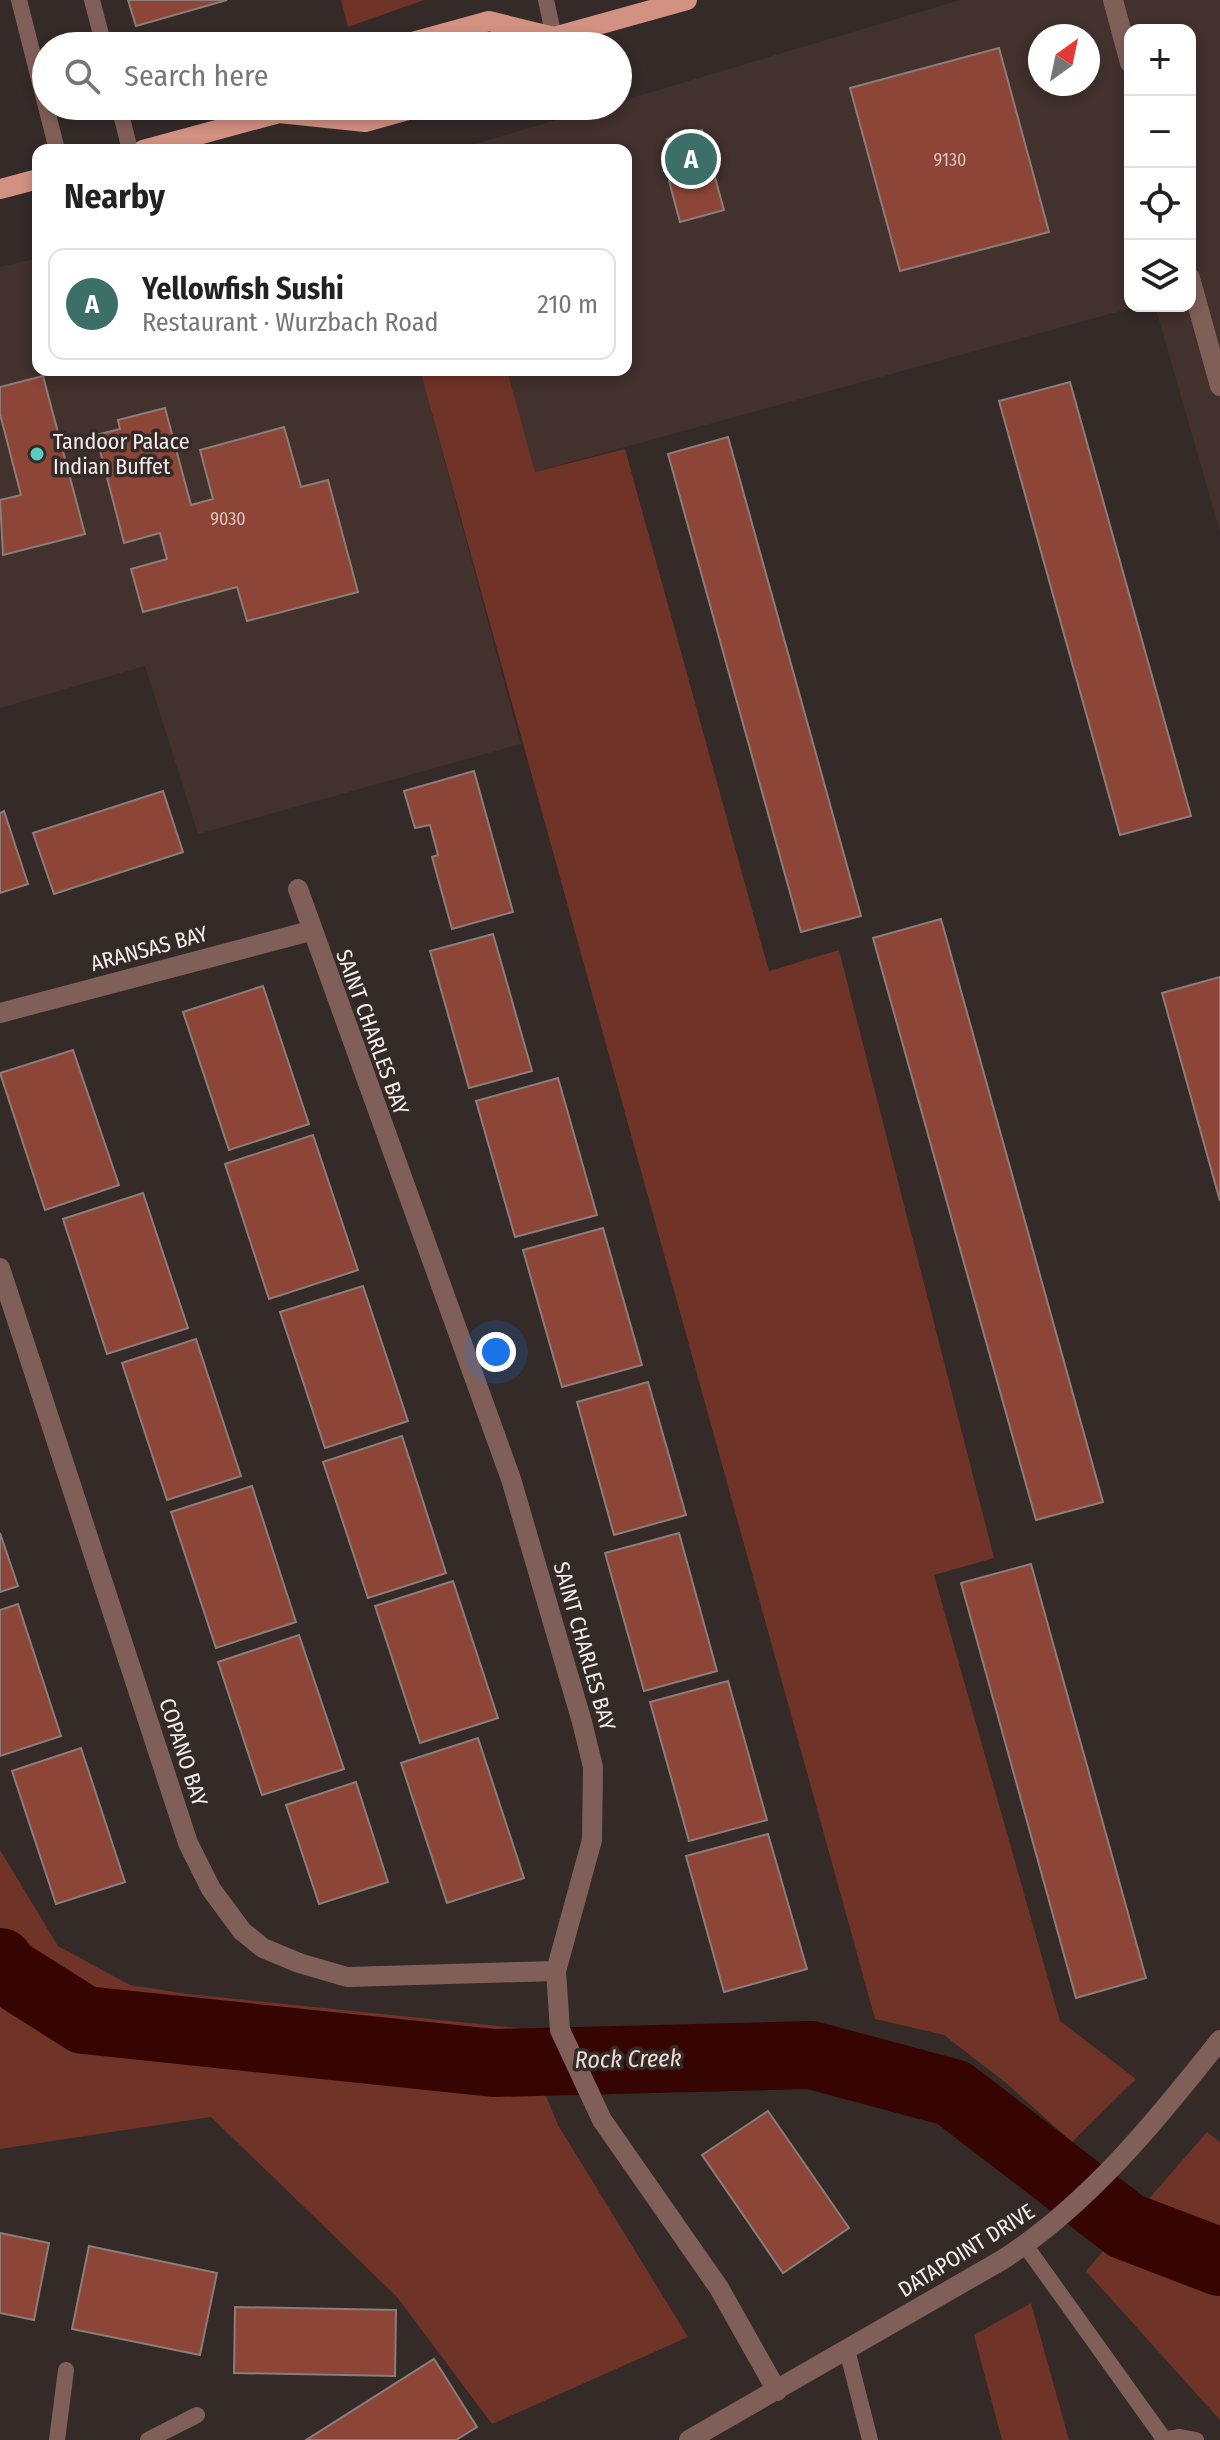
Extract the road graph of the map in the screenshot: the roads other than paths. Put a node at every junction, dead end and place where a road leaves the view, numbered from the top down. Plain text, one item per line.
1 (19, 0) edge
2 (92, 0) edge
3 (546, 0) edge
4 (687, 0) edge
5 (1113, 0) edge
6 (100, 32) edge
7 (449, 32) edge
8 (523, 32) edge
9 (549, 32) edge
10 (580, 32) edge
11 (1124, 41) edge
12 (32, 51) edge
13 (49, 120) edge
14 (122, 120) edge
15 (245, 120) edge
16 (352, 120) edge
17 (372, 120) edge
18 (55, 144) edge
19 (128, 144) edge
20 (163, 144) edge
21 (32, 181) edge
22 (0, 189) edge
23 (1196, 300) edge
24 (1220, 386) edge
25 (298, 889) dead end
26 (310, 931) junction
27 (0, 1013) edge
28 (0, 1268) edge
29 (556, 1971) junction
30 (1220, 2040) edge
31 (1025, 2245) junction
32 (847, 2350) junction
33 (66, 2370) dead end
34 (777, 2391) junction
35 (197, 2415) dead end
36 (1163, 2439) edge
37 (57, 2440) edge
38 (148, 2440) edge
39 (689, 2440) edge
40 (870, 2440) edge
41 (1196, 2440) edge

1 - 12 lane
2 - 6 lane
3 - 9 lane
4 - 10 main road
5 - 11 street
7 - 8 main road
13 - 18 lane
14 - 19 lane
15 - 20 main road
16 - 17 main road
21 - 22 main road
23 - 24 street
25 - 26 street, SAINT CHARLES BAY
26 - 27 street, ARANSAS BAY
26 - 29 street, SAINT CHARLES BAY
28 - 29 street, COPANO BAY
29 - 34 street, SAINT CHARLES BAY
30 - 31 street, DATAPOINT DRIVE
31 - 32 street, DATAPOINT DRIVE
31 - 36 lane
32 - 34 street, DATAPOINT DRIVE
32 - 40 lane
33 - 37 lane
34 - 39 street, DATAPOINT DRIVE
35 - 38 lane
36 - 41 lane

